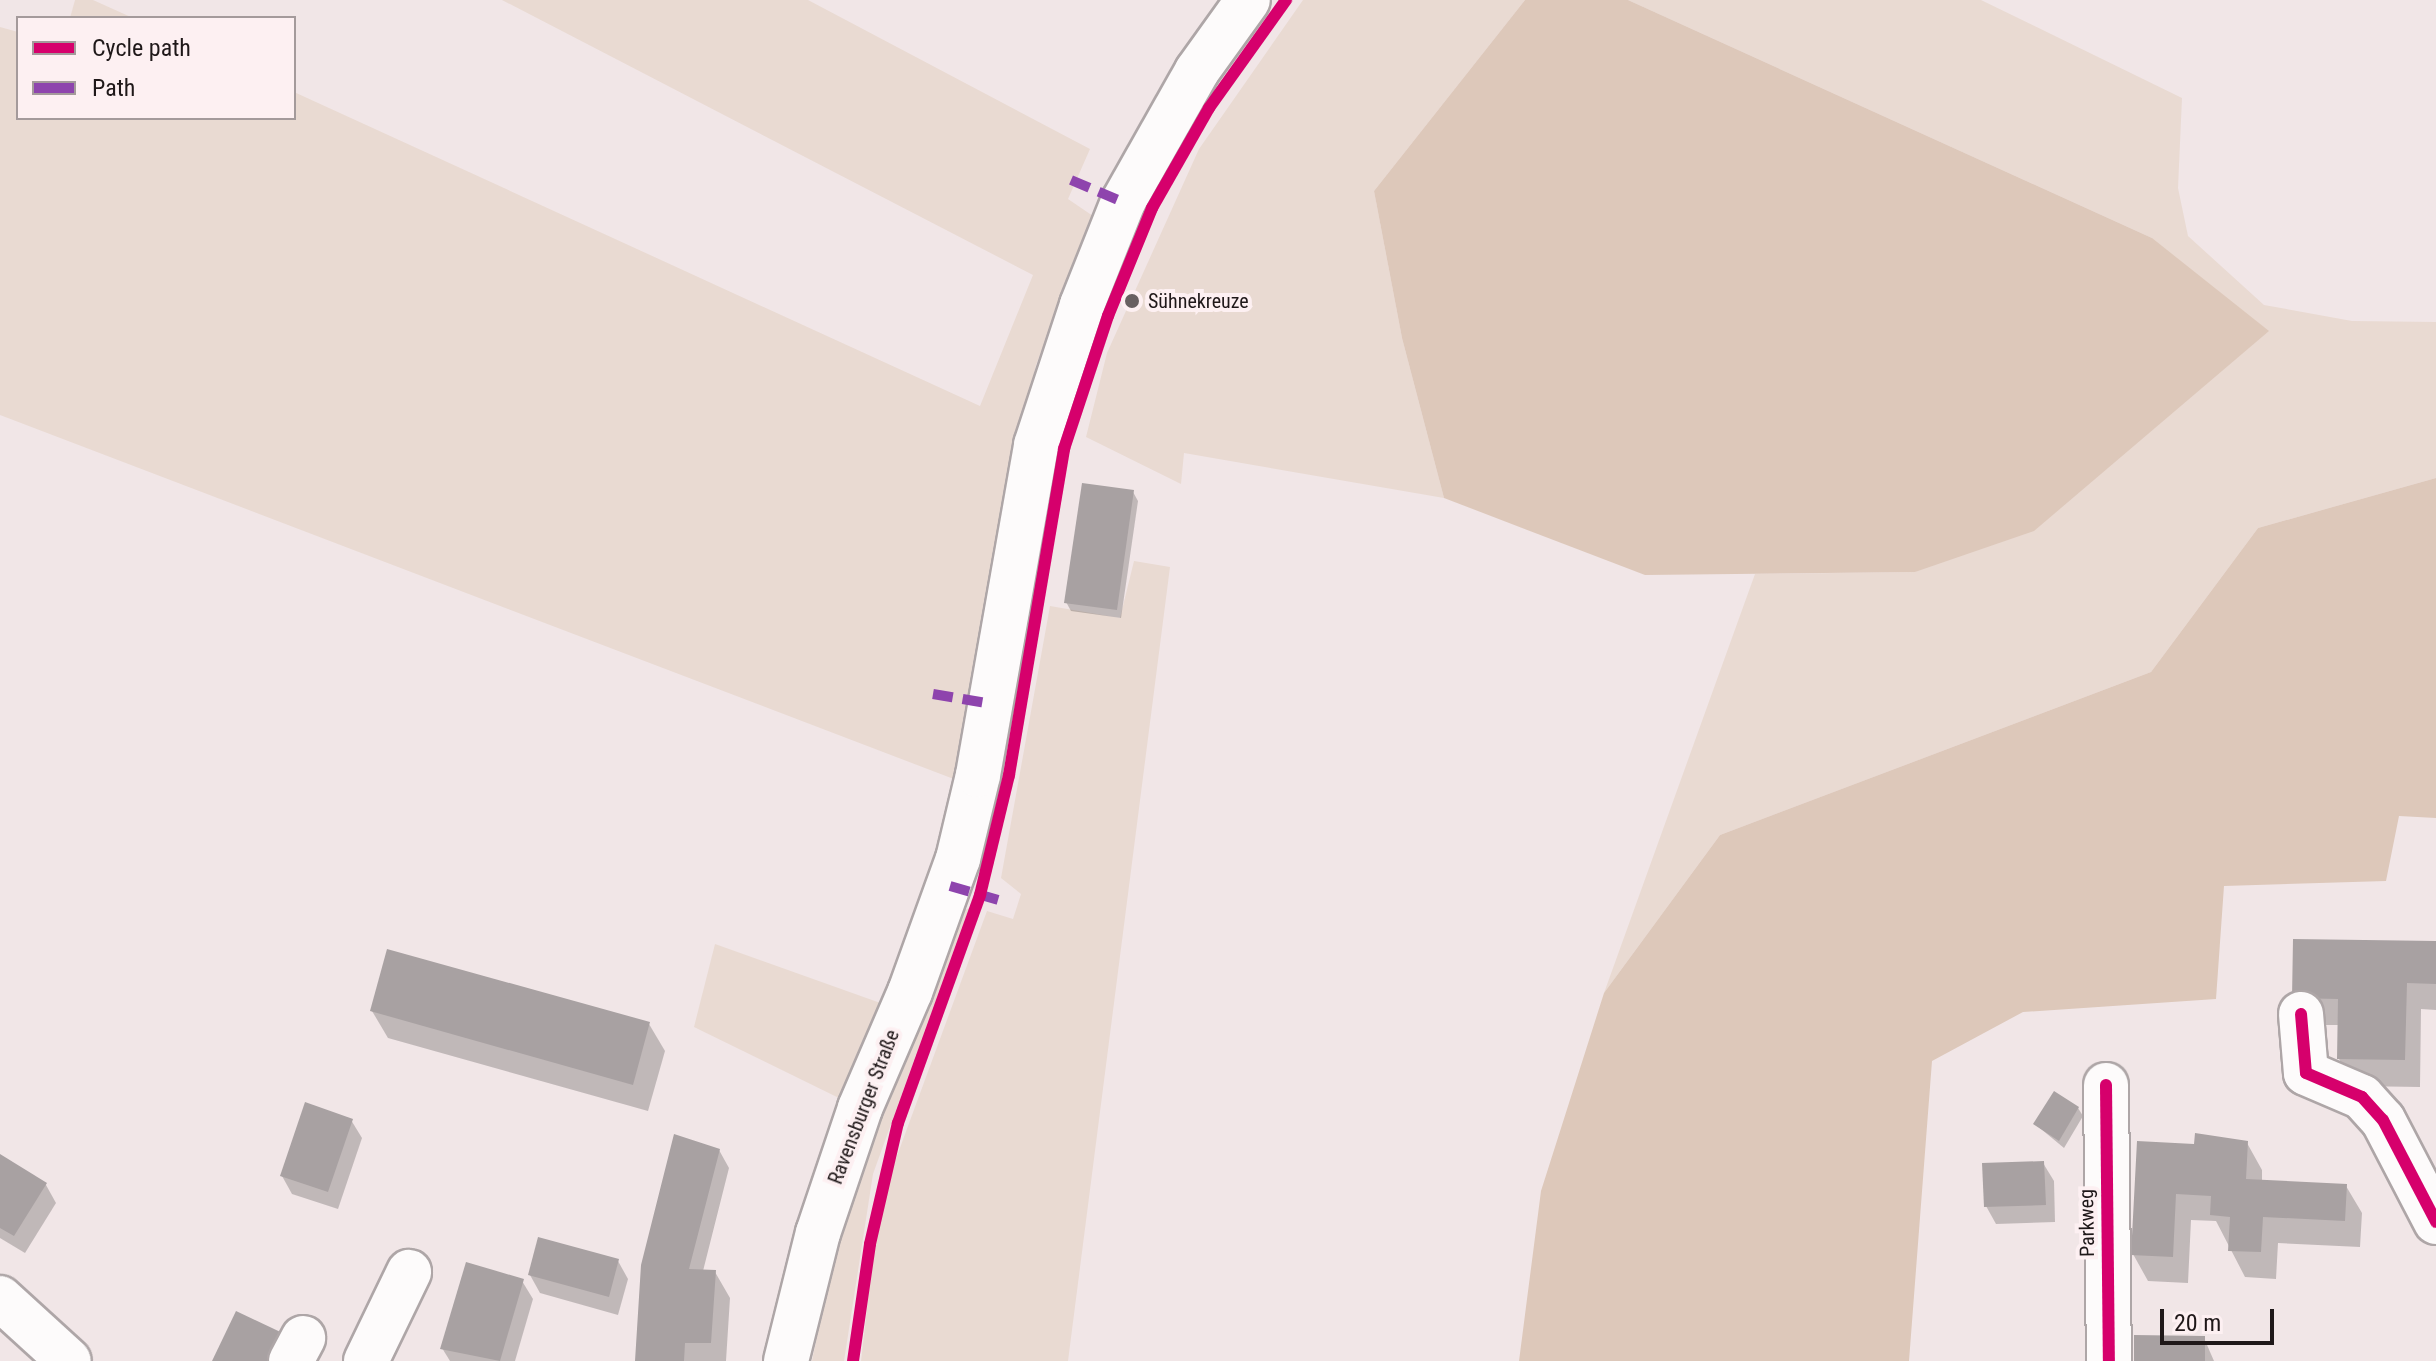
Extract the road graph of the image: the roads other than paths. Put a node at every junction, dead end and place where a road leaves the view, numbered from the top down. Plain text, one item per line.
1 (1248, 0) edge
2 (2301, 1014) dead end
3 (2106, 1085) dead end
4 (2436, 1222) edge
5 (409, 1272) dead end
6 (0, 1298) edge
7 (69, 1361) edge
8 (366, 1361) edge
9 (786, 1361) edge
10 (2109, 1361) edge

1 - 9 main road, Ravensburger Straße
2 - 4 main road
3 - 10 main road, Parkweg
5 - 8 main road
6 - 7 main road

